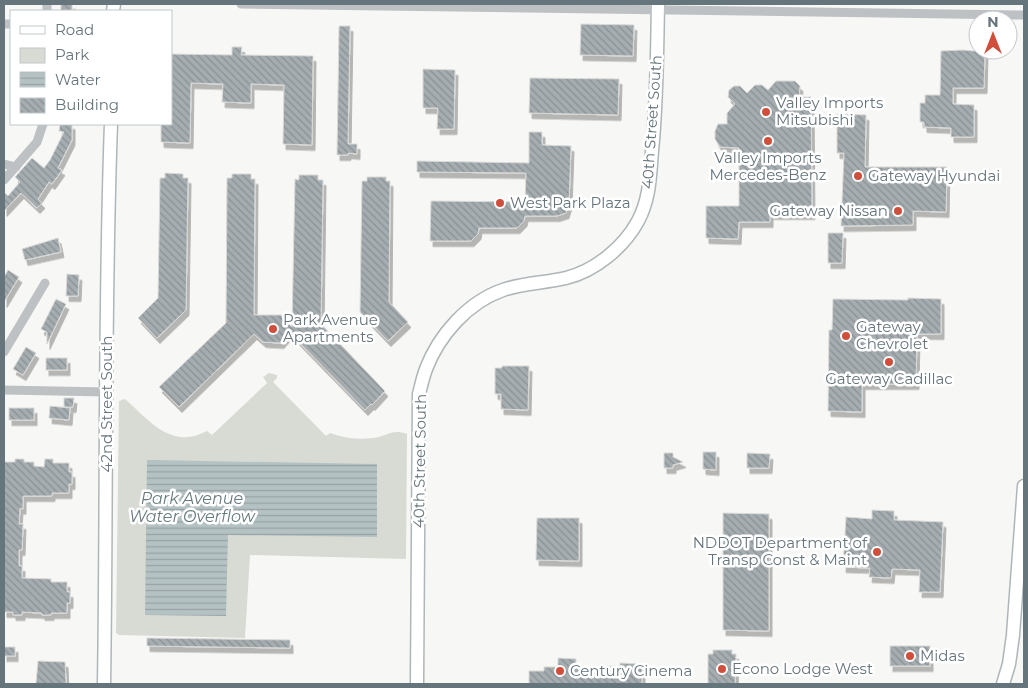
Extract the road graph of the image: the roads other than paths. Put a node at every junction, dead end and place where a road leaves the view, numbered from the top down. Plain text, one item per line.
1 (241, 4) edge
2 (403, 5) edge
3 (658, 7) edge
4 (1024, 15) edge
5 (43, 125) edge
6 (111, 125) edge
7 (4, 164) edge
8 (16, 167) junction
9 (4, 180) edge
10 (45, 283) dead end
11 (4, 352) edge
12 (4, 390) edge
13 (107, 392) junction
14 (1024, 486) edge
15 (104, 684) edge
16 (418, 684) edge
17 (1003, 684) edge

1 - 2 street
2 - 3 street
3 - 4 street
3 - 16 street, 40th Street South
5 - 8 street
6 - 13 street, 42nd Street South
7 - 8 street
8 - 9 street
10 - 11 street
12 - 13 street
13 - 15 street, 42nd Street South
14 - 17 street

